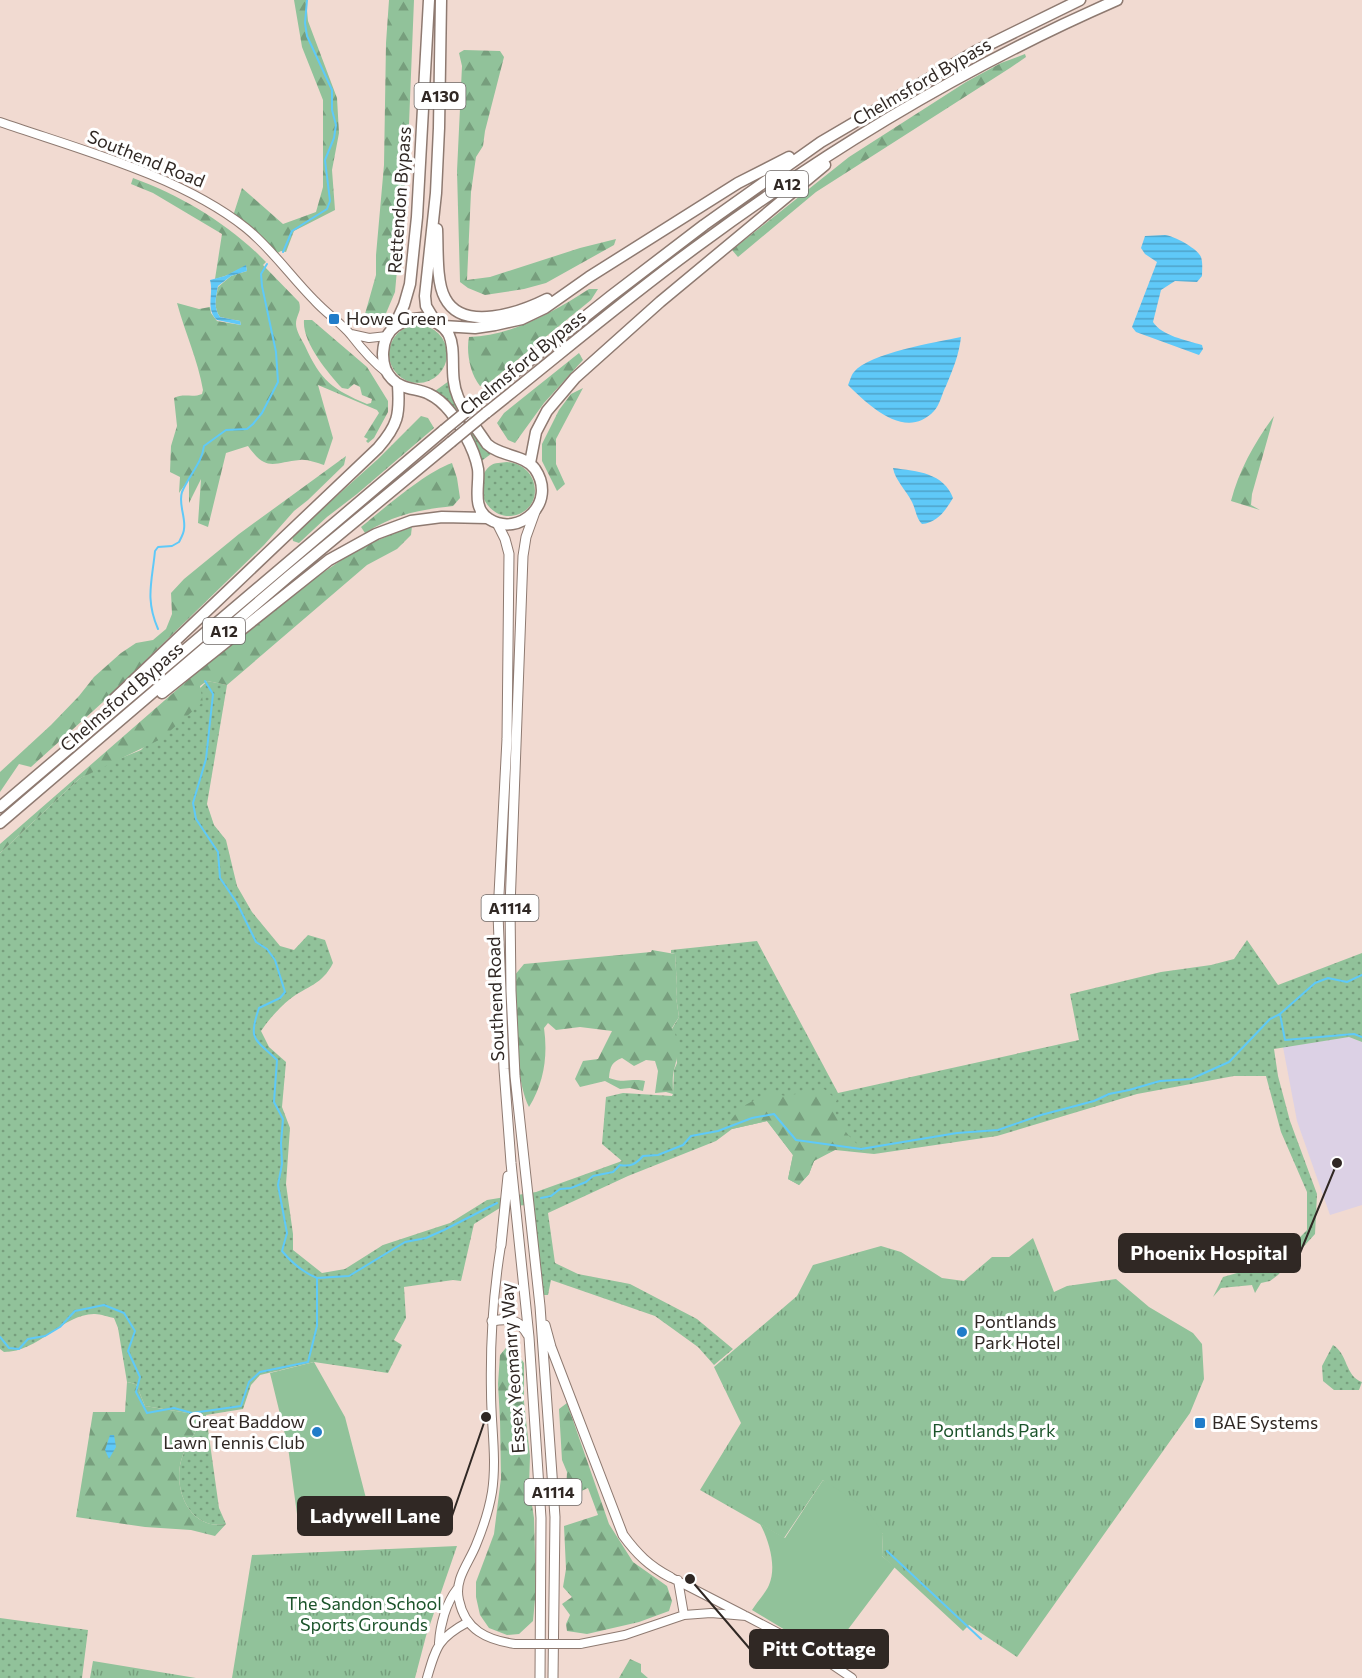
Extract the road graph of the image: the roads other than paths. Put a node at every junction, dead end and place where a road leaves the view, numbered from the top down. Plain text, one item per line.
1 (429, 0) edge
2 (441, 0) edge
3 (1080, 0) edge
4 (1117, 0) edge
5 (0, 122) edge
6 (821, 142) junction
7 (850, 143) junction
8 (436, 193) junction
9 (590, 278) junction
10 (439, 323) junction
11 (390, 331) junction
12 (351, 334) junction
13 (387, 372) junction
14 (398, 385) junction
15 (530, 463) junction
16 (535, 512) junction
17 (492, 521) junction
18 (15, 795) junction
19 (0, 807) edge
20 (0, 824) edge
21 (511, 1163) junction
22 (501, 1245) joint
23 (540, 1306) junction
24 (492, 1321) junction
25 (529, 1337) junction
26 (674, 1578) junction
27 (457, 1589) junction
28 (684, 1615) junction
29 (746, 1616) junction
30 (468, 1622) junction
31 (439, 1643) junction
32 (427, 1678) edge
33 (540, 1678) edge
34 (553, 1678) edge
35 (852, 1678) edge

1 - 11 highway, Rettendon Bypass / A130
2 - 8 highway, Rettendon Bypass / A130
3 - 6 highway, Chelmsford Bypass / A12
4 - 7 highway, Chelmsford Bypass / A12
5 - 12 street, Southend Road
6 - 9 highway, A12
6 - 18 highway, Chelmsford Bypass / A12, bridge
7 - 15 highway, A12
7 - 20 highway, Chelmsford Bypass / A12, bridge
8 - 9 highway, A12
8 - 10 highway, Rettendon Bypass / A130
9 - 10 highway, A12
10 - 11 highway
10 - 15 highway, Rettendon Bypass
11 - 12 street
11 - 13 highway, Rettendon Bypass
12 - 13 street
13 - 14 highway
14 - 17 highway
14 - 18 highway, A12
15 - 16 highway
16 - 17 highway
16 - 23 main road, Southend Road / A1114
17 - 20 highway, A12
17 - 21 main road, Southend Road / A1114
18 - 19 highway, Chelmsford Bypass / A12
21 - 22 main road
21 - 25 main road, Essex Yeomanry Way / A1114
22 - 24 street
23 - 26 main road
23 - 34 main road, Essex Yeomanry Way / A1114
24 - 25 main road
24 - 27 street
25 - 33 main road, Essex Yeomanry Way / A1114
26 - 28 street
26 - 29 street
27 - 30 street
27 - 31 street
28 - 29 street
28 - 30 street, bridge
29 - 35 street
30 - 31 street
31 - 32 street

